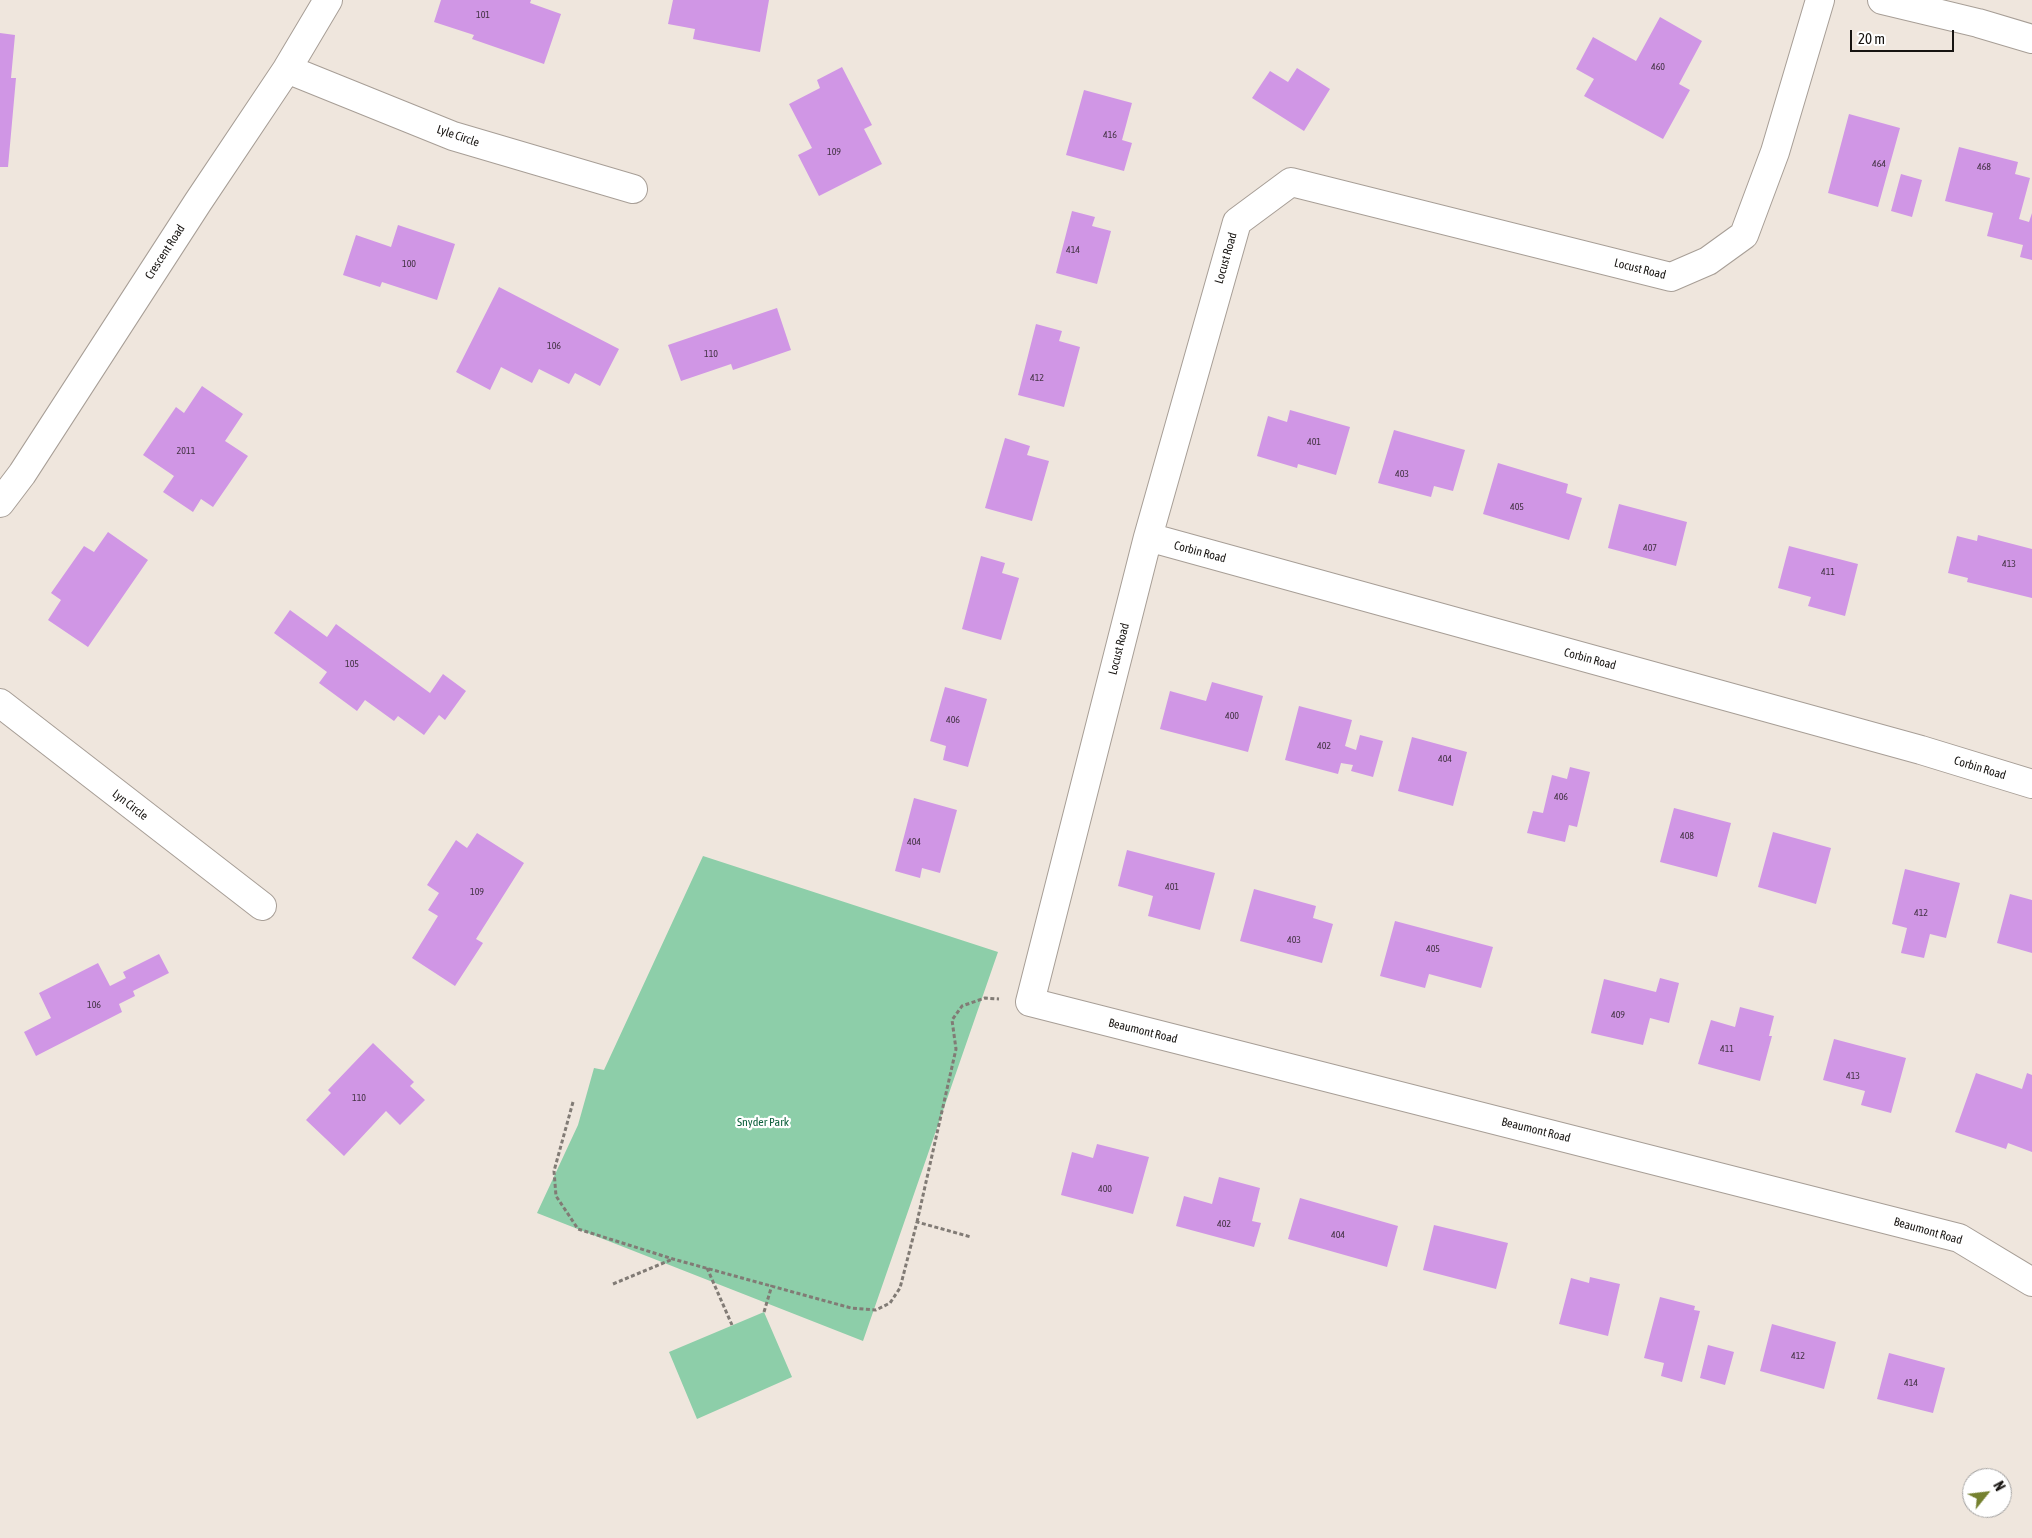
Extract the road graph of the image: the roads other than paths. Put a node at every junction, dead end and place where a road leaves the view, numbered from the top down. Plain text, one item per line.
1 (328, 0) edge
2 (1820, 0) edge
3 (1882, 0) edge
4 (2032, 39) edge
5 (288, 69) junction
6 (633, 189) dead end
7 (0, 503) edge
8 (1148, 537) junction
9 (0, 702) edge
10 (2032, 784) edge
11 (262, 906) dead end
12 (1030, 1002) joint
13 (2032, 1282) edge

1 - 5 street, Crescent Road
2 - 8 street, Locust Road
3 - 4 street
5 - 6 street, Lyle Circle
5 - 7 street, Crescent Road
8 - 10 street, Corbin Road
8 - 12 street, Locust Road
9 - 11 street, Lyn Circle
12 - 13 street, Beaumont Road

